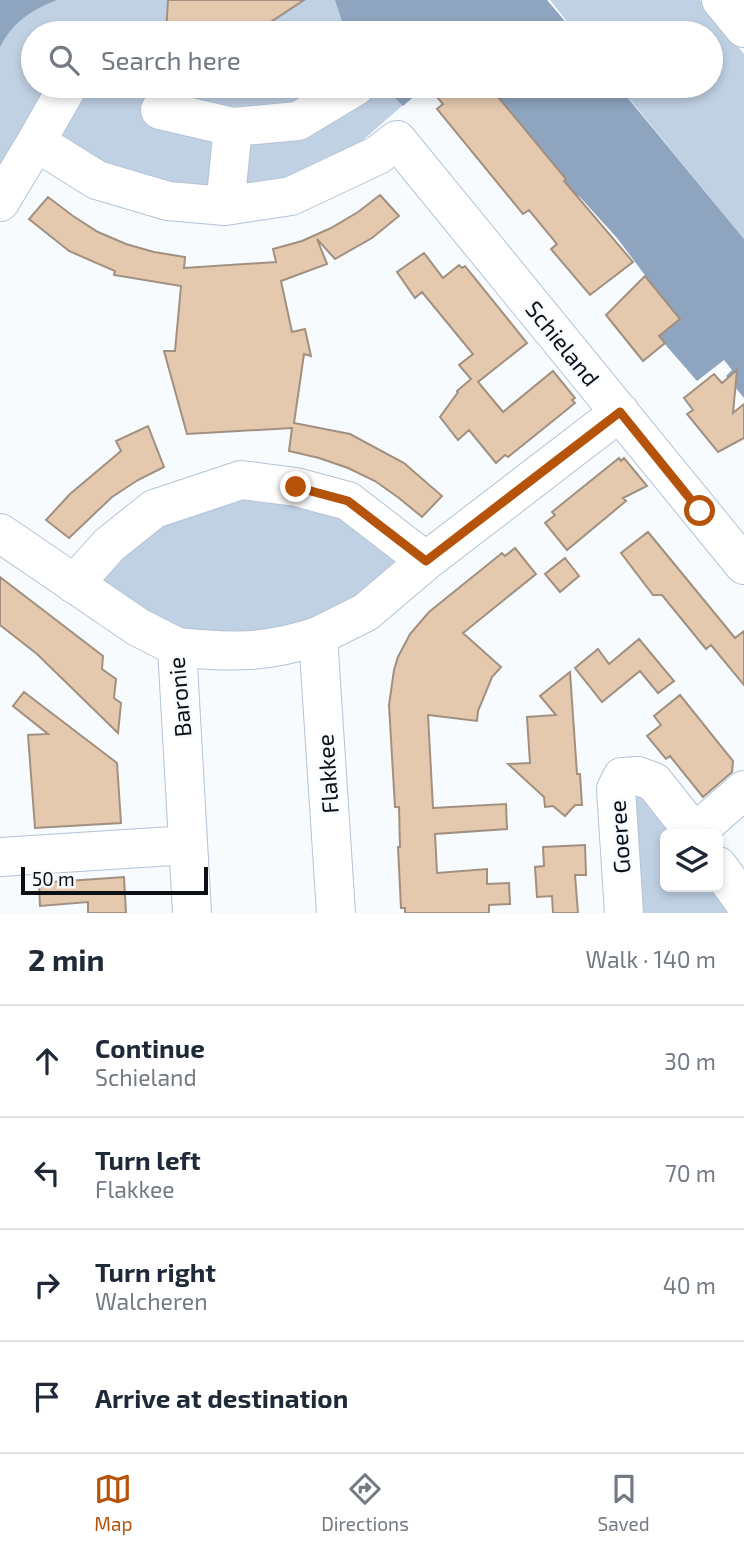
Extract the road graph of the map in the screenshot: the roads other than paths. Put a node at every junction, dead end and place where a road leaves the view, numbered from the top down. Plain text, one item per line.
1 (721, 0) edge
2 (744, 28) edge
3 (61, 98) edge
4 (336, 98) edge
5 (160, 110) dead end
6 (233, 127) junction
7 (36, 142) junction
8 (0, 202) edge
9 (225, 206) junction
10 (620, 412) junction
11 (0, 533) edge
12 (426, 561) junction
13 (744, 565) edge
14 (74, 584) junction
15 (318, 636) junction
16 (177, 647) junction
17 (744, 790) edge
18 (690, 829) edge
19 (700, 829) edge
20 (188, 845) junction
21 (0, 857) edge
22 (723, 873) edge
23 (744, 902) edge
24 (192, 913) edge
25 (336, 913) edge
26 (624, 913) edge

1 - 2 street
3 - 7 street
4 - 6 street
5 - 6 street
6 - 9 street
7 - 8 street
7 - 9 street
9 - 10 street, Schieland
10 - 12 street
10 - 13 street, Schieland
11 - 14 street, Baronie
12 - 14 street
12 - 15 street
14 - 16 street, Baronie
15 - 16 street
15 - 25 street, Flakkee
16 - 20 street, Baronie
17 - 19 street, Goeree
18 - 26 street, Goeree
20 - 21 street
20 - 24 street, Baronie
22 - 23 street

